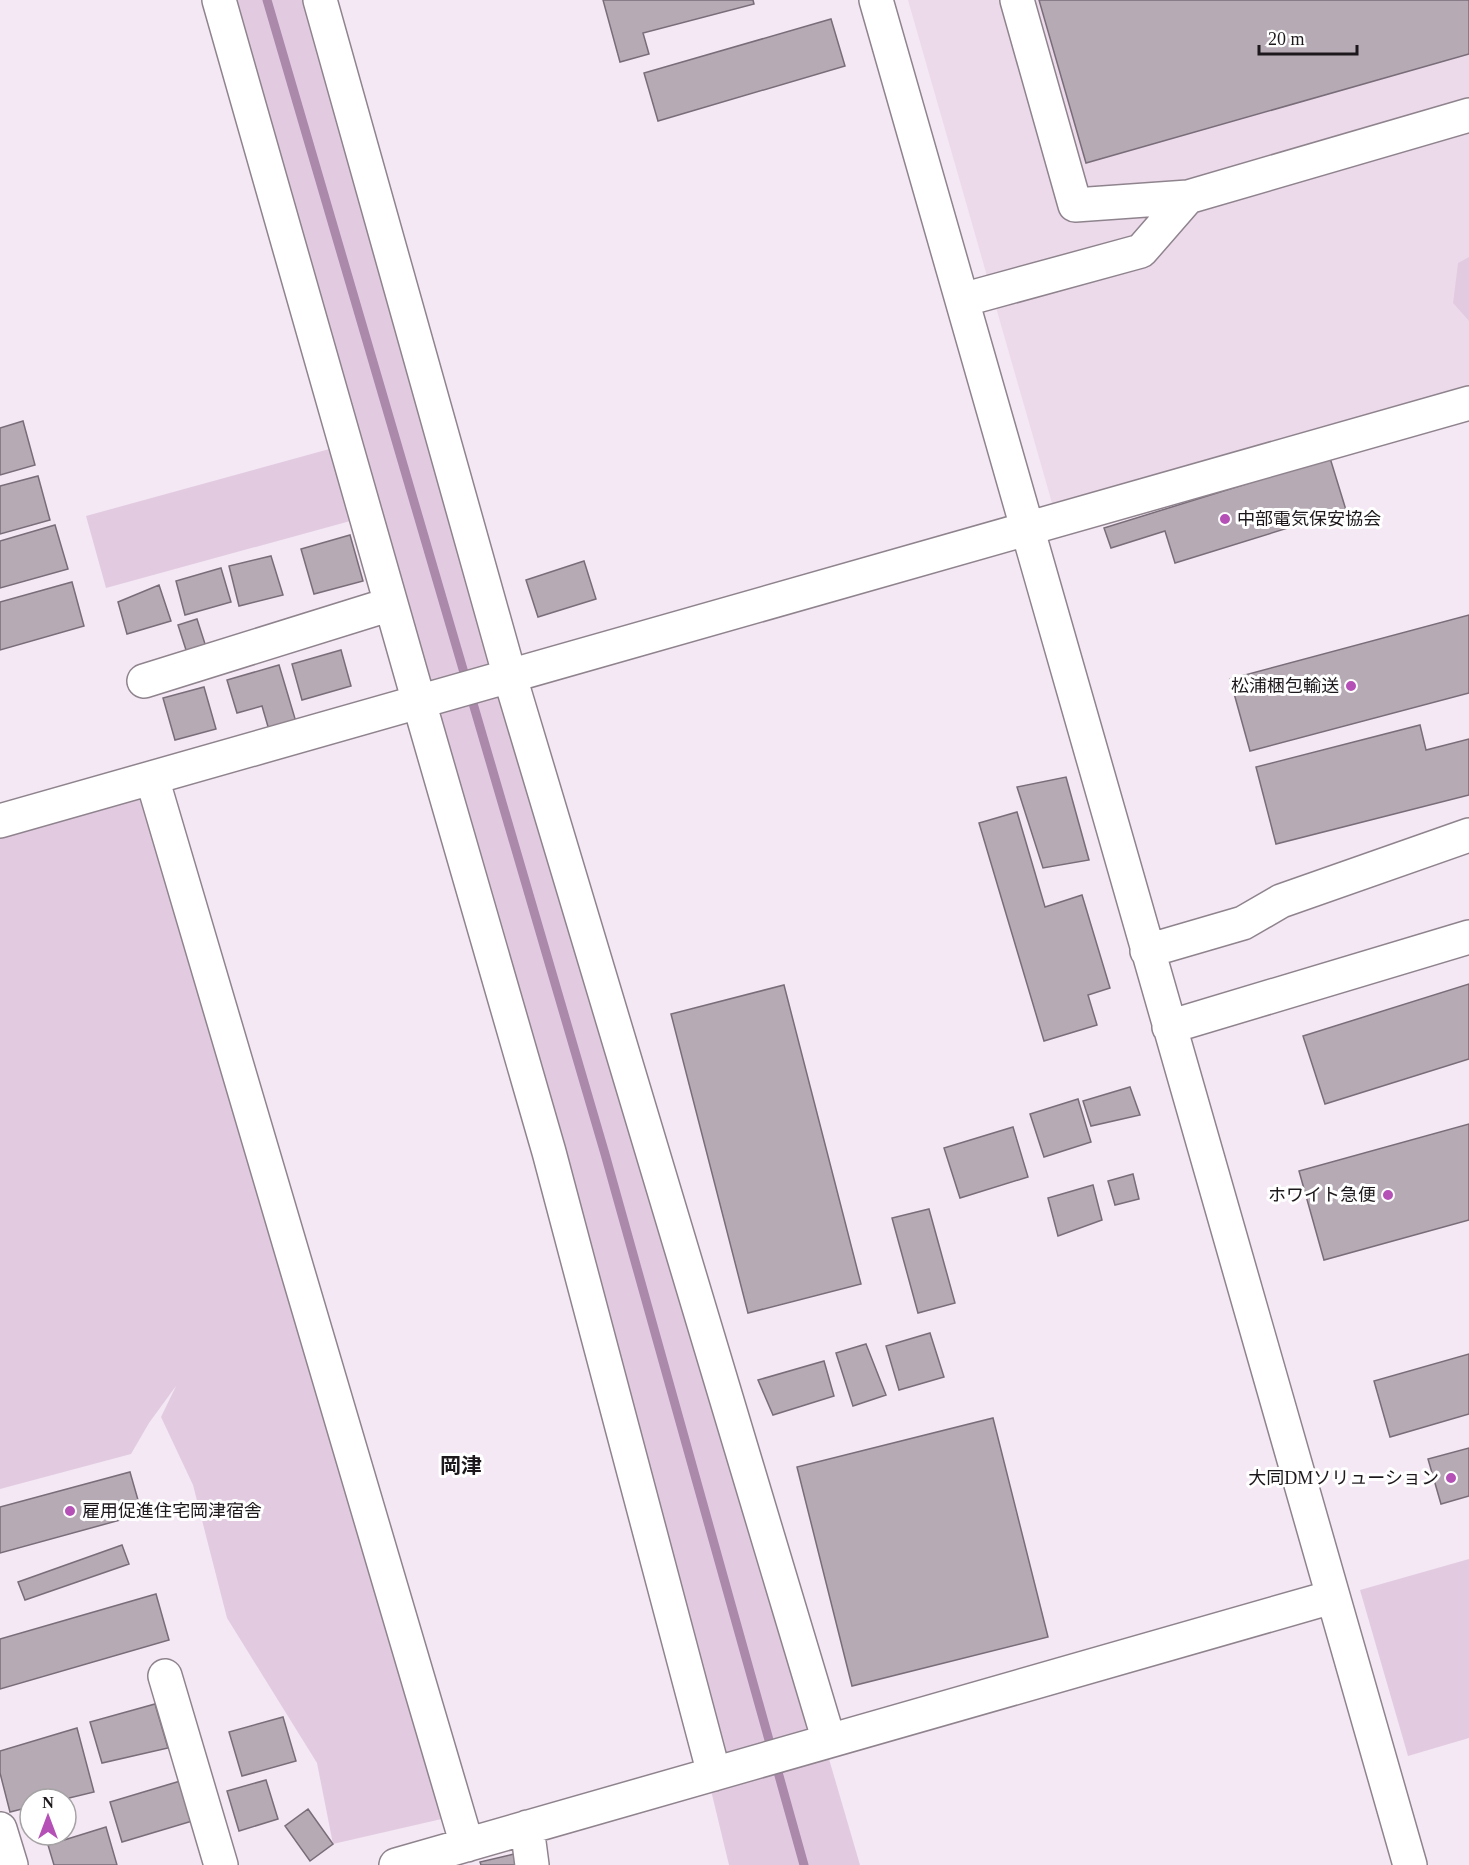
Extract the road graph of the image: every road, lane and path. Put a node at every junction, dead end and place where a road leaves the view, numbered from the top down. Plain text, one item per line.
1 (219, 0) edge
2 (320, 0) edge
3 (876, 0) edge
4 (1017, 0) edge
5 (1469, 115) edge
6 (1188, 196) junction
7 (962, 300) junction
8 (1469, 403) edge
9 (1027, 530) junction
10 (391, 604) junction
11 (501, 679) junction
12 (144, 681) dead end
13 (428, 700) junction
14 (152, 778) junction
15 (0, 821) edge
16 (1469, 835) edge
17 (1469, 937) edge
18 (1147, 951) junction
19 (1169, 1027) junction
20 (1332, 1597) junction
21 (165, 1676) dead end
22 (815, 1745) junction
23 (721, 1772) junction
24 (527, 1827) junction
25 (0, 1828) edge
26 (467, 1845) junction
27 (11, 1865) edge
28 (220, 1865) edge
29 (396, 1865) edge
30 (532, 1865) edge
31 (1410, 1865) edge

1 - 10 street
2 - 11 street
3 - 7 street
4 - 6 street
5 - 6 street
6 - 7 street
7 - 9 street
8 - 9 street
9 - 11 street
9 - 18 street
10 - 12 street
10 - 13 street
11 - 13 street
11 - 22 street
13 - 14 street
13 - 23 street
14 - 15 street
14 - 26 street
16 - 18 street
17 - 19 street
18 - 19 street
19 - 20 street
20 - 22 street
20 - 31 street
21 - 28 street
22 - 23 street
23 - 24 street
24 - 26 street
24 - 30 street
25 - 27 street
26 - 29 street

